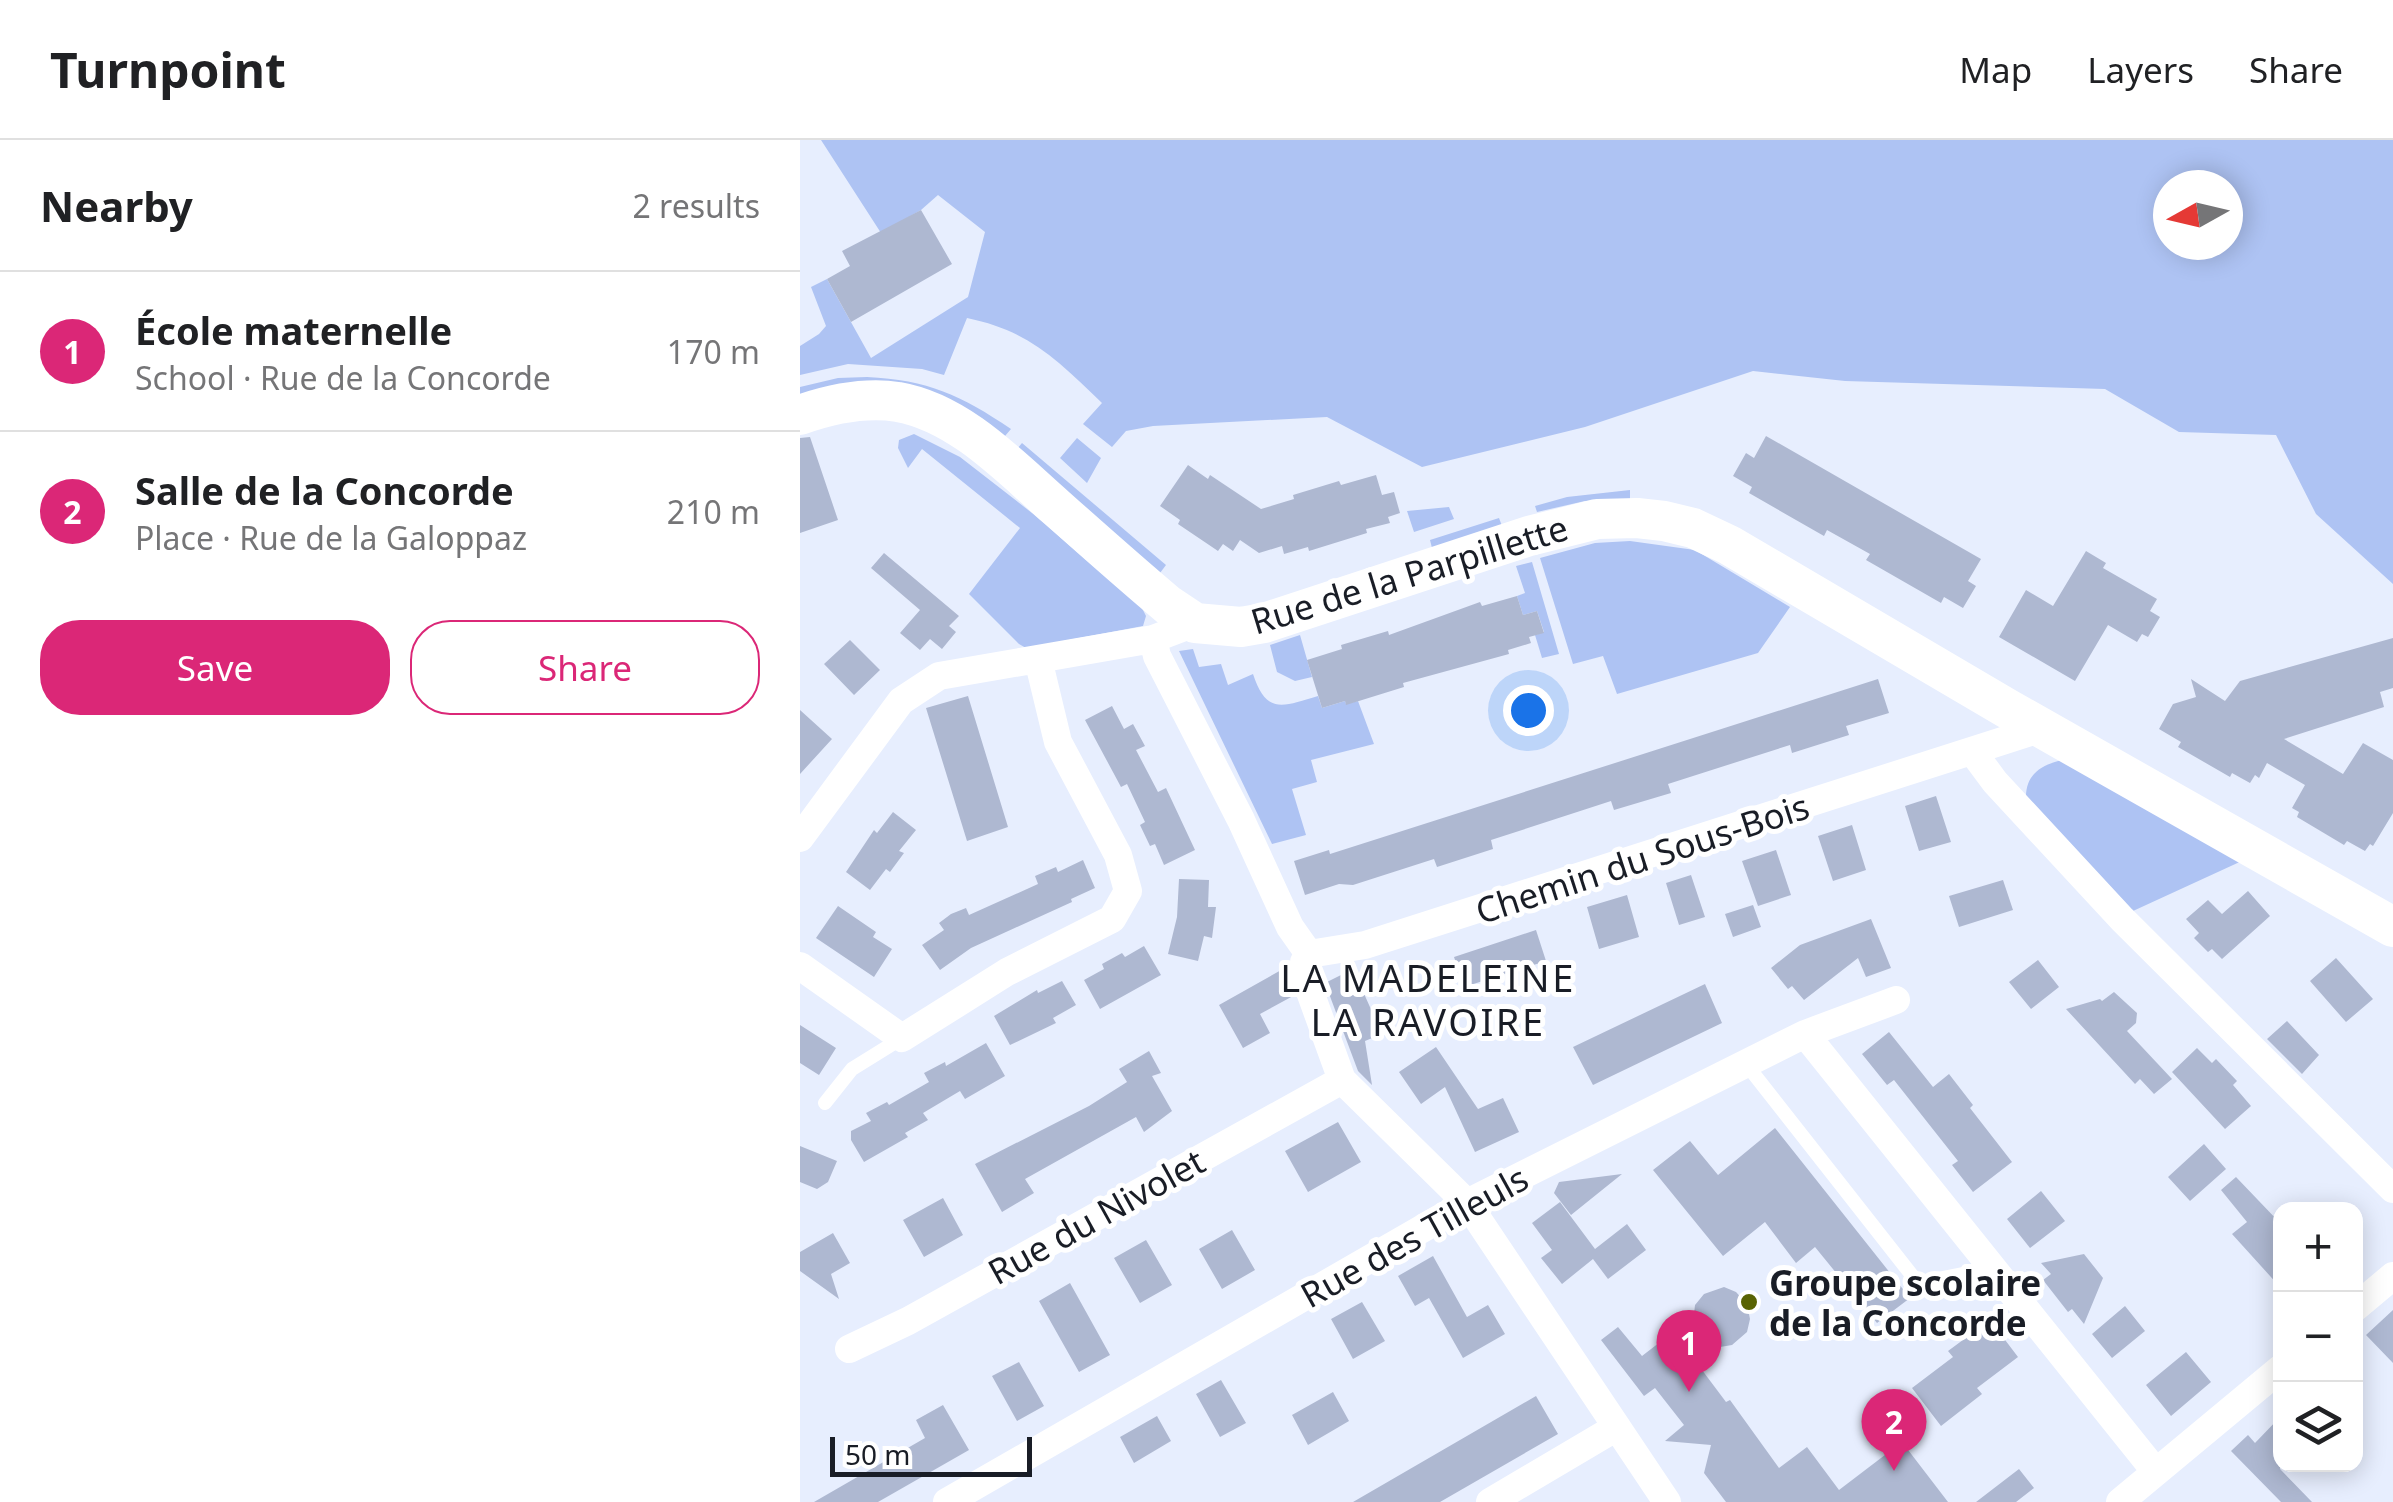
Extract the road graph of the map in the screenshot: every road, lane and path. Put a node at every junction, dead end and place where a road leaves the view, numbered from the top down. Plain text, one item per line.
1 (800, 416) edge
2 (1195, 623) junction
3 (1153, 640) junction
4 (1038, 659) junction
5 (2043, 728) junction
6 (1972, 751) junction
7 (800, 838) edge
8 (2393, 928) edge
9 (1309, 954) junction
10 (800, 966) edge
11 (1896, 1000) dead end
12 (1805, 1034) junction
13 (902, 1038) junction
14 (1746, 1064) junction
15 (1342, 1080) junction
16 (825, 1102) dead end
17 (2393, 1188) edge
18 (1467, 1203) junction
19 (1994, 1268) junction
20 (2393, 1276) edge
21 (2363, 1301) edge
22 (848, 1349) dead end
23 (2273, 1376) edge
24 (1618, 1428) junction
25 (2156, 1472) junction
26 (947, 1502) edge
27 (1490, 1502) edge
28 (1666, 1502) edge
29 (2120, 1502) edge

1 - 2 street
2 - 3 street
2 - 5 street, Rue de la Parpillette
3 - 4 street
3 - 9 street
4 - 7 street
4 - 13 street
5 - 6 street, Chemin du Sous-Bois
5 - 8 street, Rue de la Parpillette
6 - 9 street, Chemin du Sous-Bois
6 - 17 street
9 - 15 street
10 - 13 street
11 - 12 street, Rue des Tilleuls
12 - 14 street, Rue des Tilleuls
12 - 19 street
13 - 16 lane
14 - 18 street, Rue des Tilleuls
14 - 19 lane
15 - 18 street
15 - 22 street, Rue du Nivolet
18 - 24 street
18 - 26 street, Rue des Tilleuls
19 - 25 street
20 - 21 street
23 - 25 street
24 - 27 street
24 - 28 street
25 - 29 street

